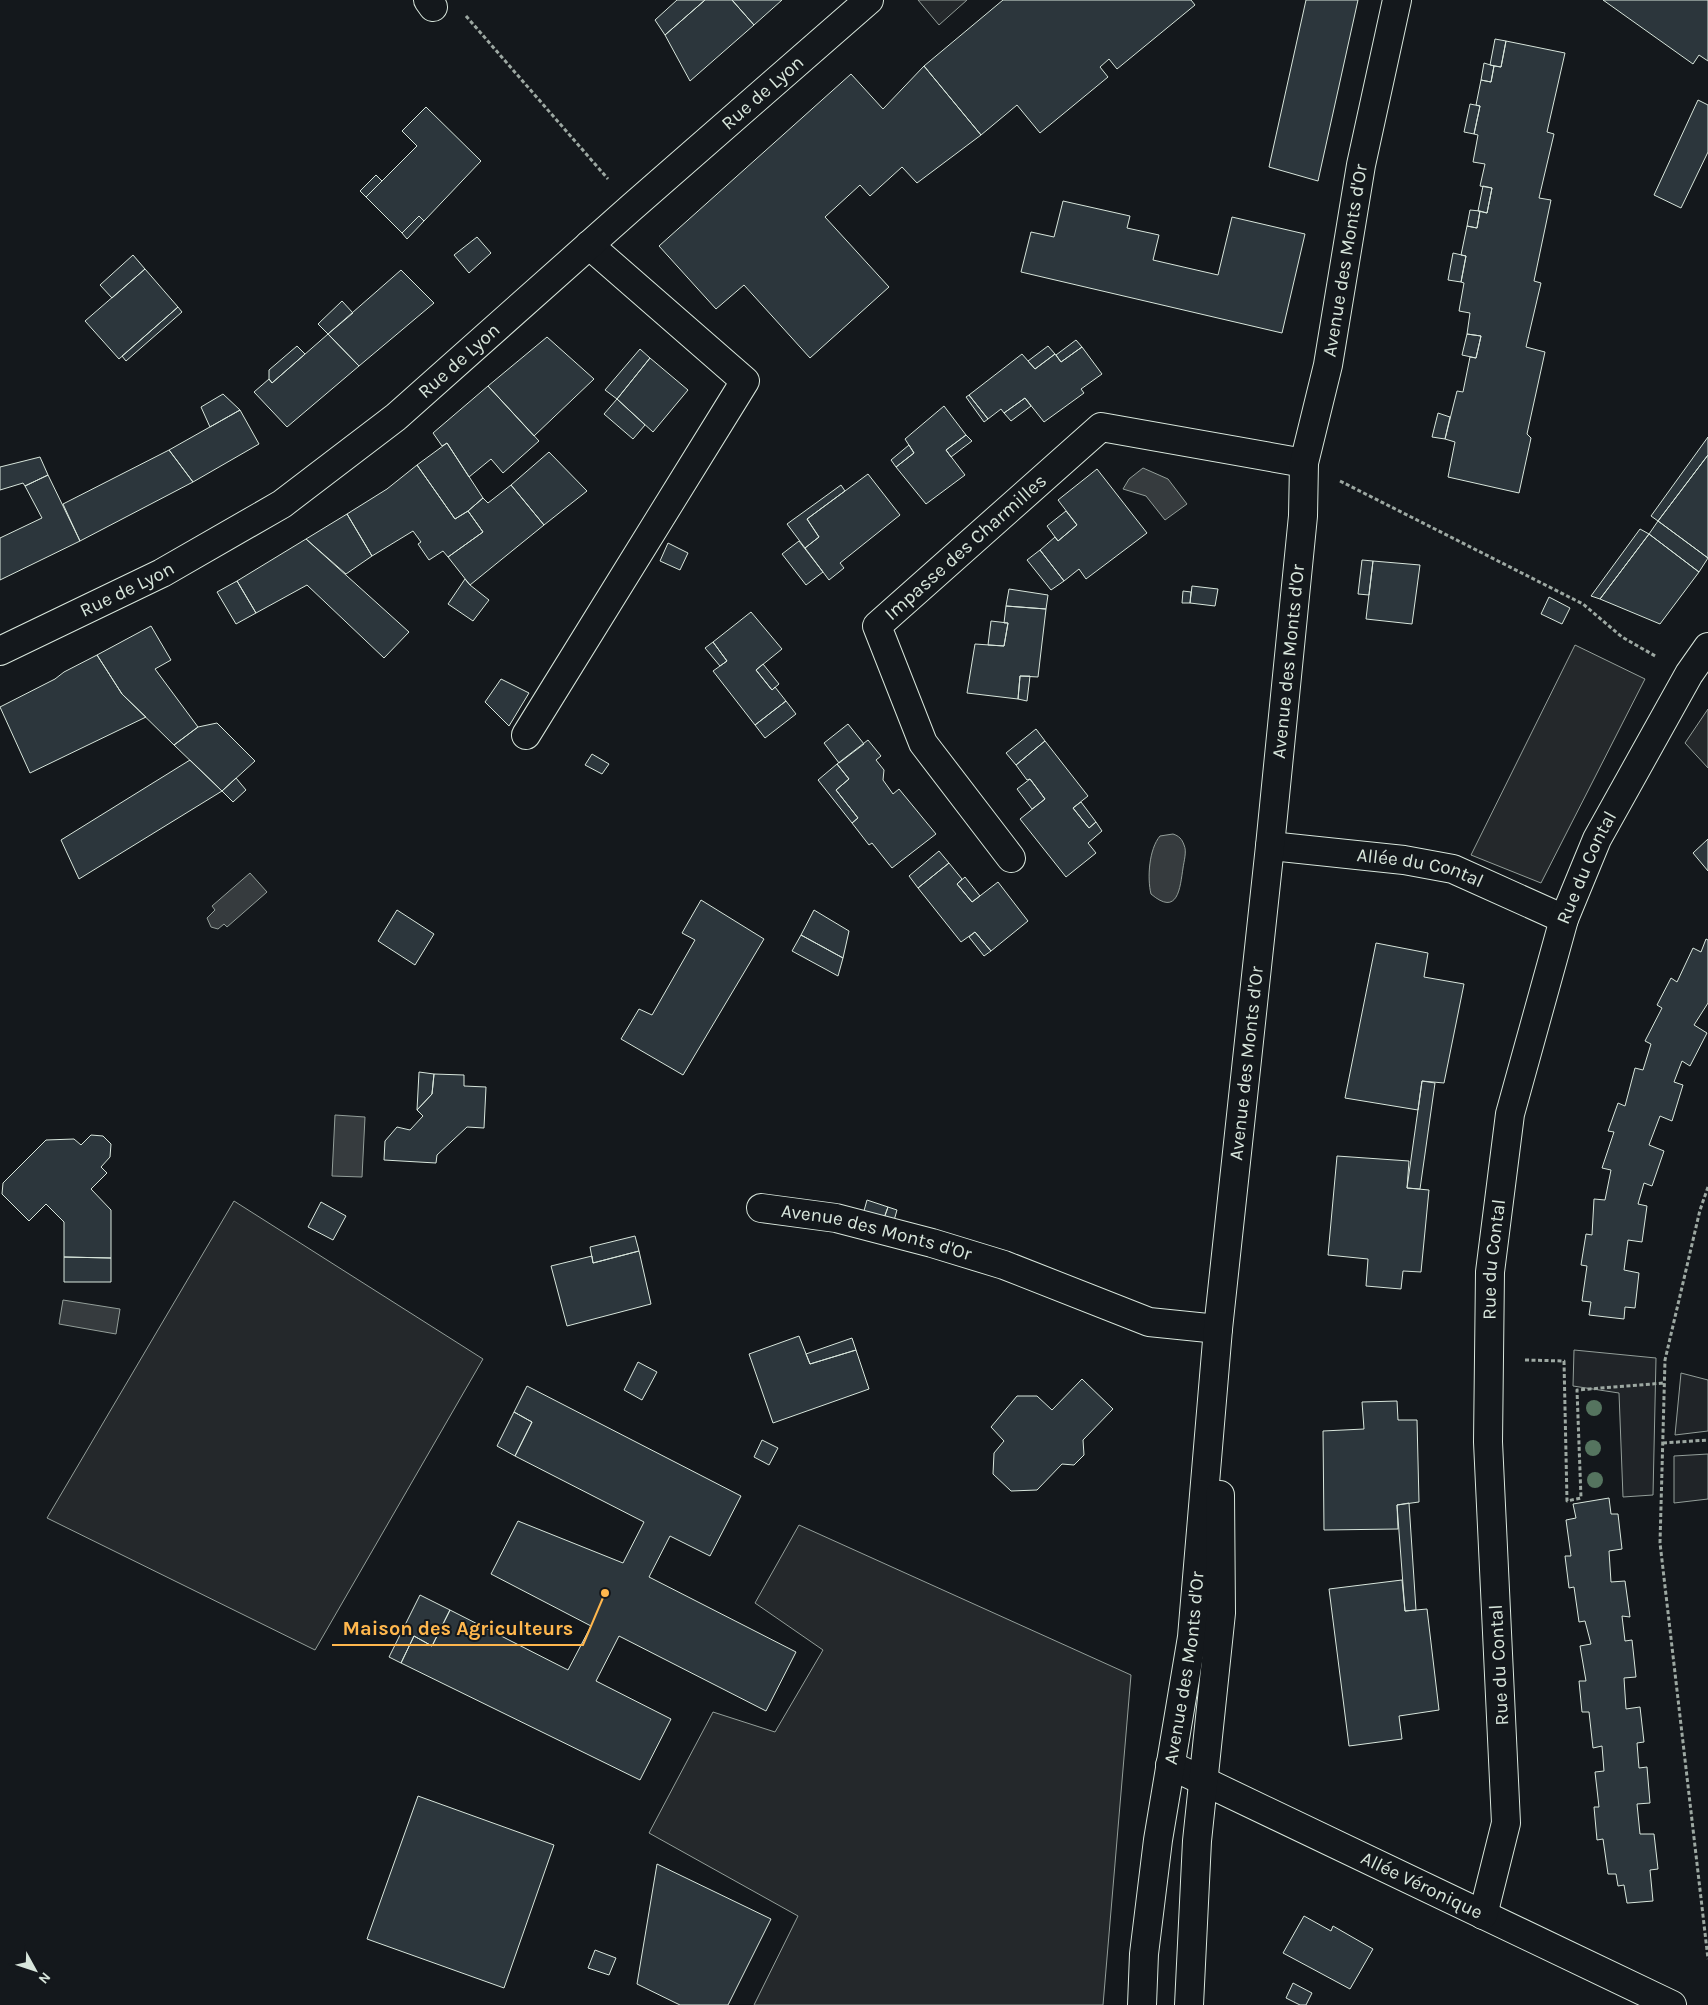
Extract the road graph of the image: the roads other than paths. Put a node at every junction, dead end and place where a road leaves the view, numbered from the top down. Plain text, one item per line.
1 (869, 0) edge
2 (1397, 0) edge
3 (589, 245) junction
4 (1304, 463) junction
5 (1708, 647) edge
6 (0, 651) edge
7 (526, 735) dead end
8 (1270, 846) junction
9 (1011, 858) dead end
10 (1564, 919) junction
11 (761, 1208) dead end
12 (1218, 1329) junction
13 (1170, 1765) junction
14 (1203, 1782) junction
15 (1484, 1915) junction
16 (1657, 2002) edge
17 (1142, 2005) edge
18 (1189, 2005) edge

1 - 3 street, Rue de Lyon
2 - 4 street, Avenue des Monts d'Or
3 - 6 street, Rue de Lyon
3 - 7 street
4 - 8 street, Avenue des Monts d'Or
4 - 9 street, Impasse des Charmilles
5 - 10 street, Rue du Contal
8 - 10 street, Allée du Contal
8 - 12 street, Avenue des Monts d'Or
10 - 15 street, Rue du Contal
11 - 12 street, Avenue des Monts d'Or
12 - 13 street, Avenue des Monts d'Or
12 - 14 street, Avenue des Monts d'Or
13 - 14 street, Allée Véronique
13 - 17 street, Avenue des Monts d'Or
14 - 15 street, Allée Véronique
14 - 18 street, Avenue des Monts d'Or
15 - 16 street, Allée Véronique

